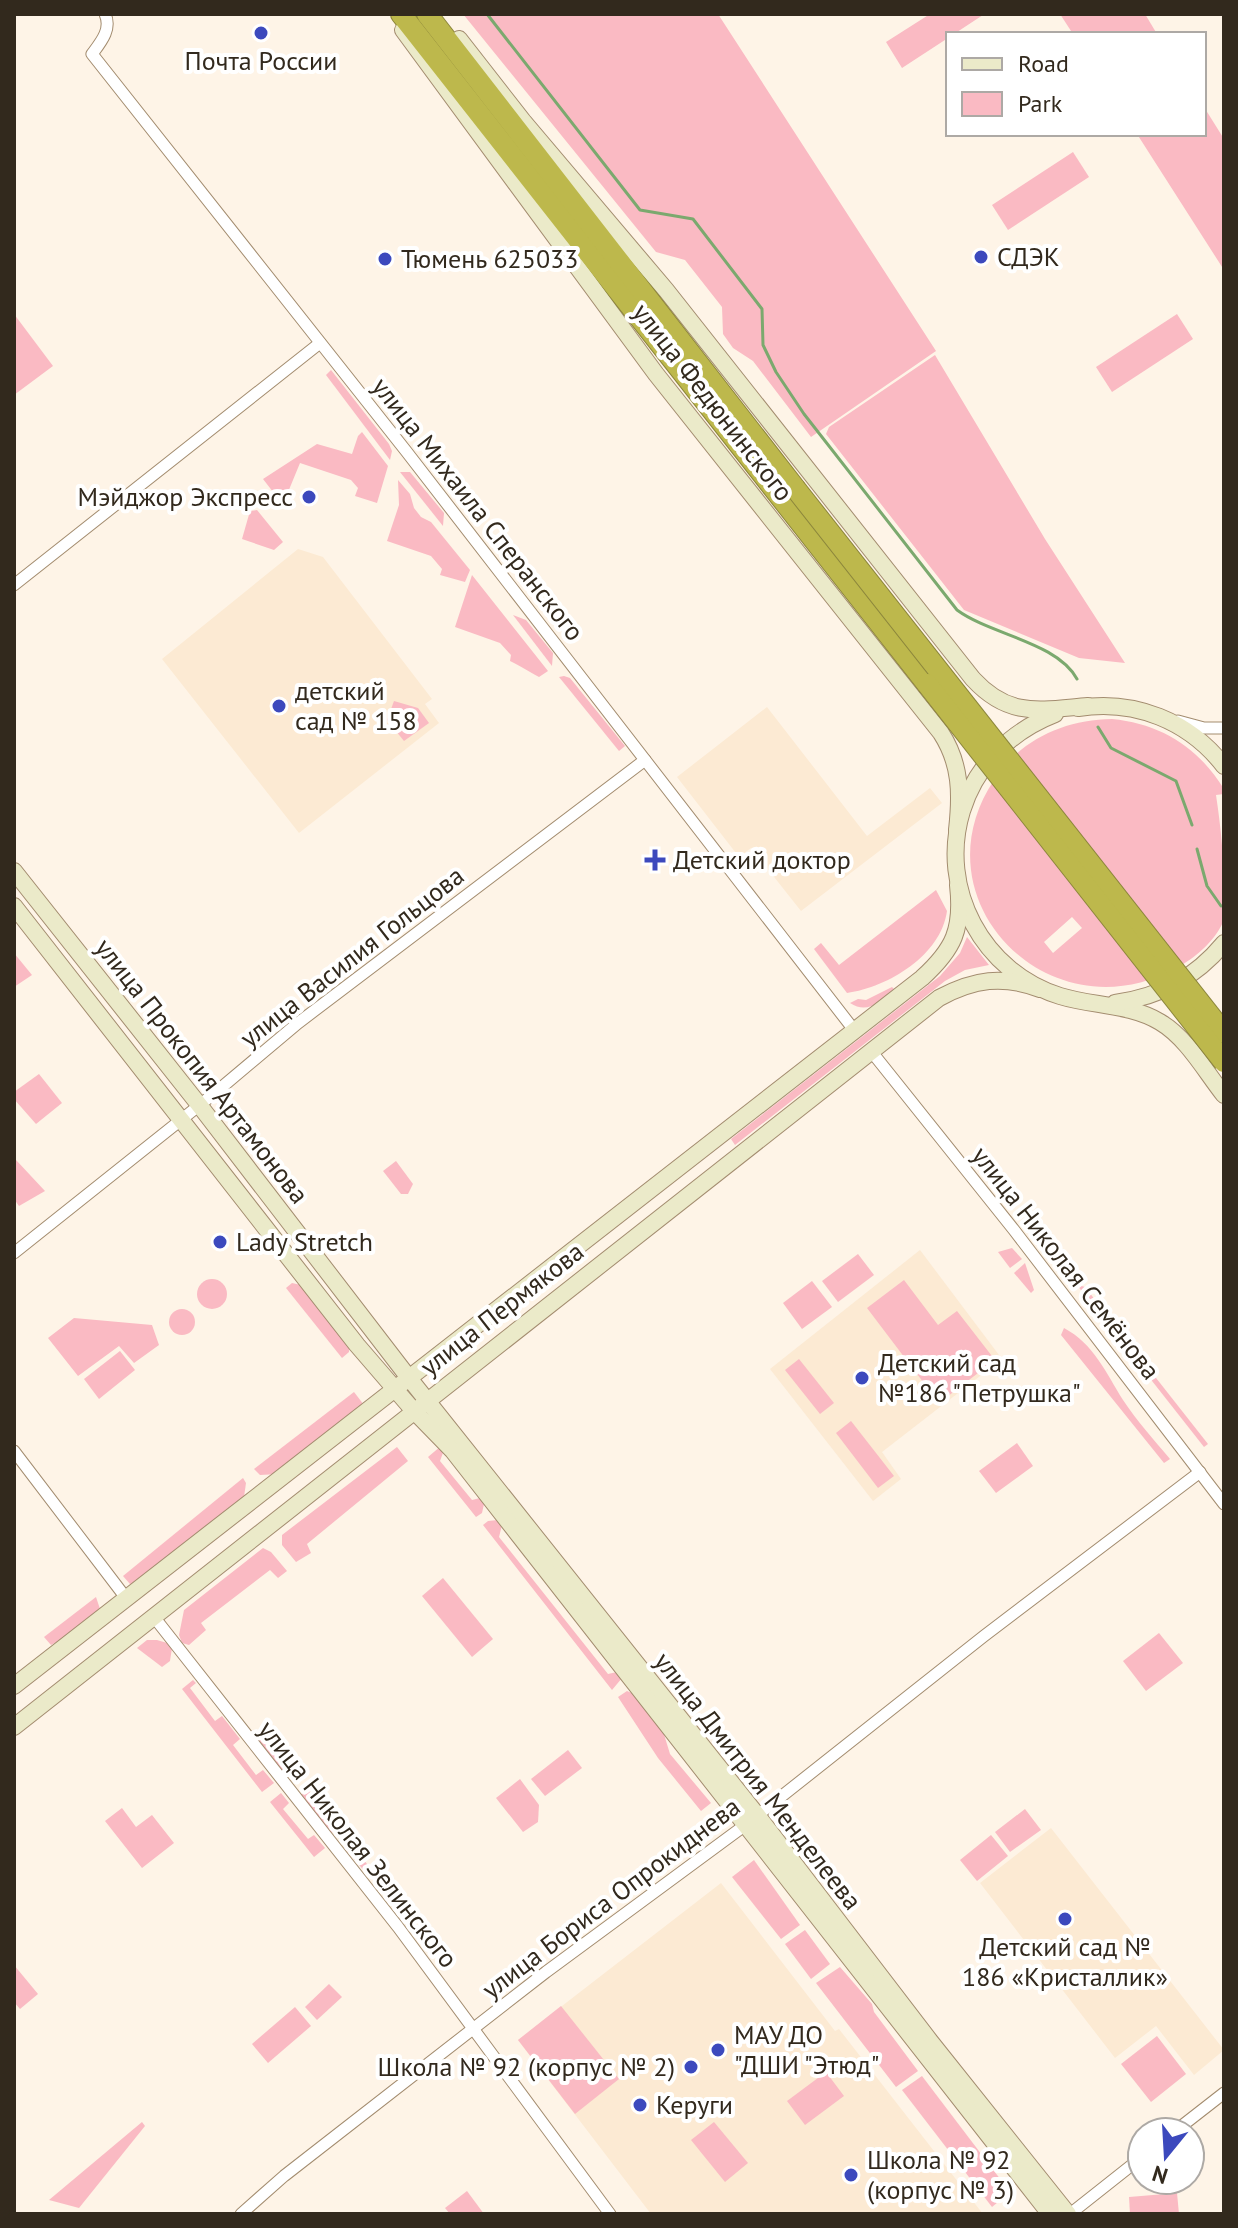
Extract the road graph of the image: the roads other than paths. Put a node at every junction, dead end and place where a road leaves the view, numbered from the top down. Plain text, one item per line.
1 (105, 14) edge
2 (393, 14) edge
3 (401, 14) edge
4 (427, 14) edge
5 (438, 14) edge
6 (320, 343) junction
7 (788, 493) junction
8 (14, 585) edge
9 (1088, 706) junction
10 (1158, 715) junction
11 (1224, 728) edge
12 (645, 760) junction
13 (1224, 766) edge
14 (957, 830) junction
15 (14, 871) edge
16 (958, 885) junction
17 (14, 906) edge
18 (1224, 943) edge
19 (1040, 989) junction
20 (1090, 1002) junction
21 (854, 1030) junction
22 (1224, 1033) edge
23 (871, 1051) junction
24 (1224, 1062) edge
25 (1224, 1095) edge
26 (200, 1106) junction
27 (182, 1120) junction
28 (14, 1253) edge
29 (409, 1378) junction
30 (395, 1389) junction
31 (427, 1399) junction
32 (413, 1410) junction
33 (14, 1451) edge
34 (1200, 1472) junction
35 (1224, 1504) edge
36 (126, 1598) junction
37 (154, 1617) junction
38 (14, 1686) edge
39 (14, 1727) edge
40 (750, 1821) junction
41 (473, 2030) junction
42 (1224, 2093) edge
43 (1195, 2116) edge
44 (1126, 2169) edge
45 (241, 2214) edge
46 (610, 2214) edge
47 (1050, 2214) edge
48 (1069, 2214) edge

1 - 6 street, улица Михаила Сперанского
2 - 14 main road, улица Федюнинского
3 - 7 highway, улица Федюнинского
4 - 7 highway, улица Федюнинского
5 - 9 main road, улица Федюнинского
6 - 8 street
6 - 12 street, улица Михаила Сперанского
7 - 22 highway, bridge
7 - 24 highway, bridge
9 - 10 main road
9 - 14 main road
10 - 11 street
10 - 13 main road
12 - 21 street, улица Михаила Сперанского
12 - 26 street, улица Василия Гольцова
14 - 16 main road, улица Пермякова
15 - 26 main road, улица Прокопия Артамонова
16 - 19 main road
16 - 21 main road, улица Пермякова
17 - 27 main road, улица Прокопия Артамонова
18 - 20 main road
19 - 20 main road, улица Пермякова
19 - 23 main road, улица Пермякова
20 - 25 main road
21 - 29 main road, улица Пермякова
23 - 31 main road, улица Пермякова
23 - 34 street, улица Николая Семёнова
26 - 27 street, улица Василия Гольцова
26 - 29 main road, улица Прокопия Артамонова
27 - 28 street, улица Василия Гольцова
27 - 30 main road, улица Прокопия Артамонова
29 - 30 main road, улица Пермякова
29 - 31 main road, улица Дмитрия Менделеева
30 - 32 main road, улица Дмитрия Менделеева
30 - 36 main road, улица Пермякова
31 - 32 main road, улица Пермякова
31 - 40 main road, улица Дмитрия Менделеева
32 - 37 main road, улица Пермякова
32 - 40 main road, улица Дмитрия Менделеева
33 - 36 street
34 - 35 street, улица Николая Семёнова
34 - 40 street, улица Бориса Опрокиднева
36 - 38 main road, улица Пермякова
37 - 39 main road, улица Пермякова
37 - 41 street, улица Николая Зелинского
40 - 41 street, улица Бориса Опрокиднева
40 - 47 main road, улица Дмитрия Менделеева
40 - 48 main road, улица Дмитрия Менделеева
41 - 45 street, улица Бориса Опрокиднева
41 - 46 street, улица Николая Зелинского
42 - 43 street
44 - 48 street

